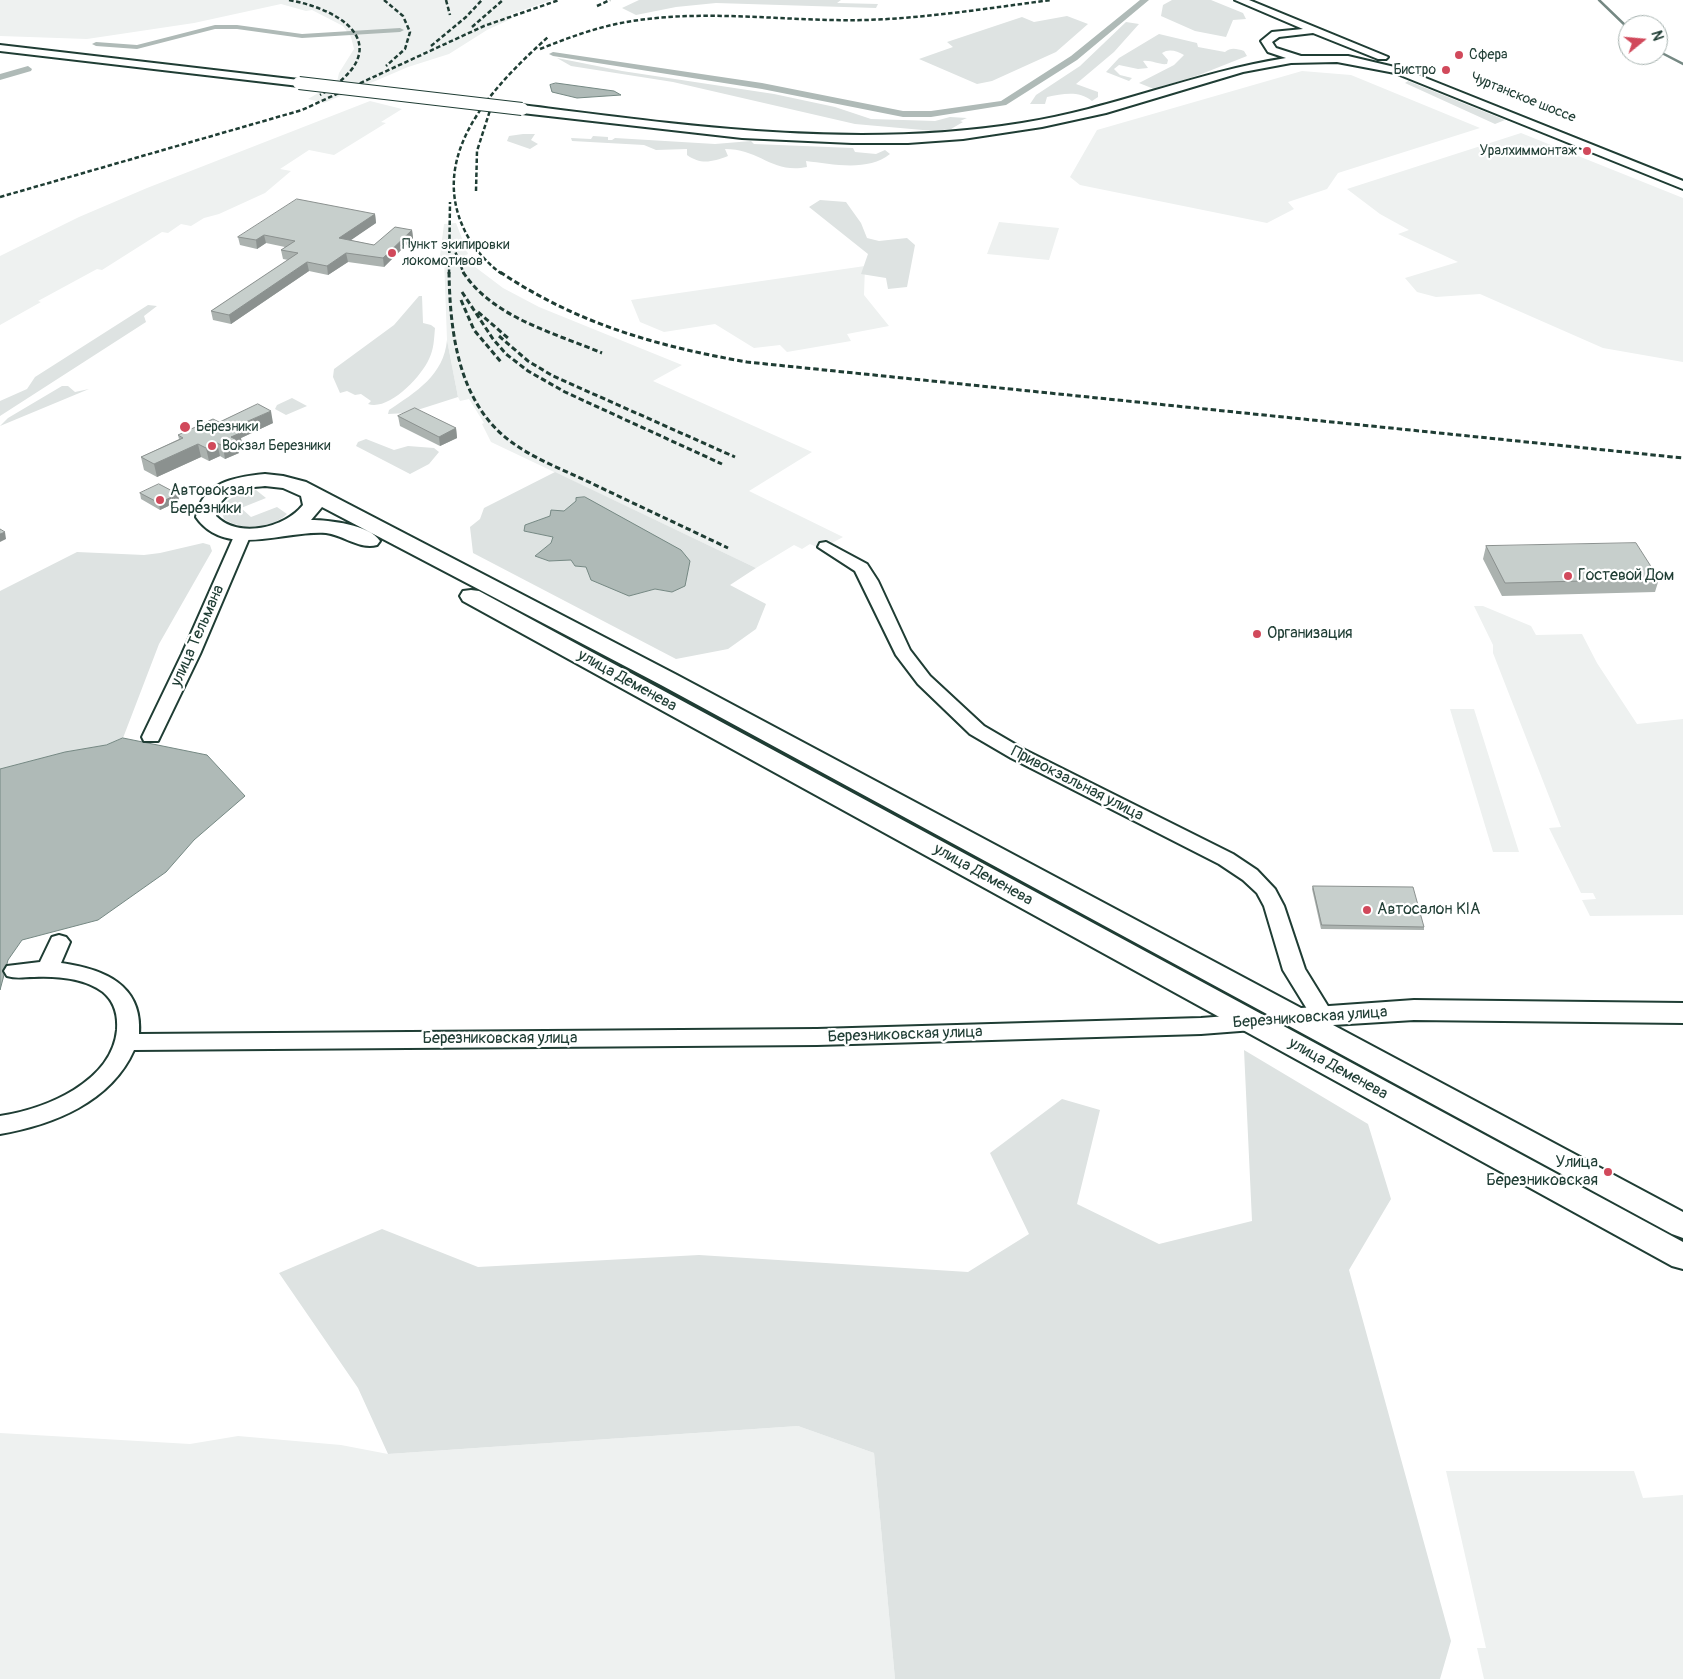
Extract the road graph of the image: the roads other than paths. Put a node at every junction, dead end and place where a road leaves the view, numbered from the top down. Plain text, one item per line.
1 (1225, 0) edge
2 (1240, 0) edge
3 (1332, 37) junction
4 (1266, 41) junction
5 (0, 48) edge
6 (1318, 58) junction
7 (1247, 67) junction
8 (1683, 178) edge
9 (1683, 185) edge
10 (311, 493) junction
11 (274, 531) junction
12 (243, 534) junction
13 (826, 547) dead end
14 (151, 737) dead end
15 (59, 942) dead end
16 (48, 968) junction
17 (15, 971) dead end
18 (1683, 1013) edge
19 (1310, 1017) junction
20 (1253, 1022) junction
21 (126, 1042) junction
22 (0, 1124) edge
23 (1683, 1226) edge
24 (1683, 1258) edge

1 - 4 street
2 - 3 street, Чуртанское шоссе
3 - 4 street
3 - 6 street
3 - 8 street, Чуртанское шоссе
4 - 6 street
4 - 7 street
5 - 7 street, bridge
6 - 7 street
6 - 9 street, Чуртанское шоссе
10 - 11 main road
10 - 12 main road, улица Деменева
10 - 19 main road, улица Деменева
11 - 12 main road, улица Деменева
11 - 20 main road, улица Деменева
12 - 14 street, улица Тельмана
13 - 19 street, Привокзальная улица
15 - 16 street
16 - 17 street
16 - 21 street
18 - 19 main road, Березниковская улица
19 - 20 main road, Березниковская улица
19 - 23 main road, улица Деменева
20 - 21 street, Березниковская улица
20 - 24 main road, улица Деменева
21 - 22 street

